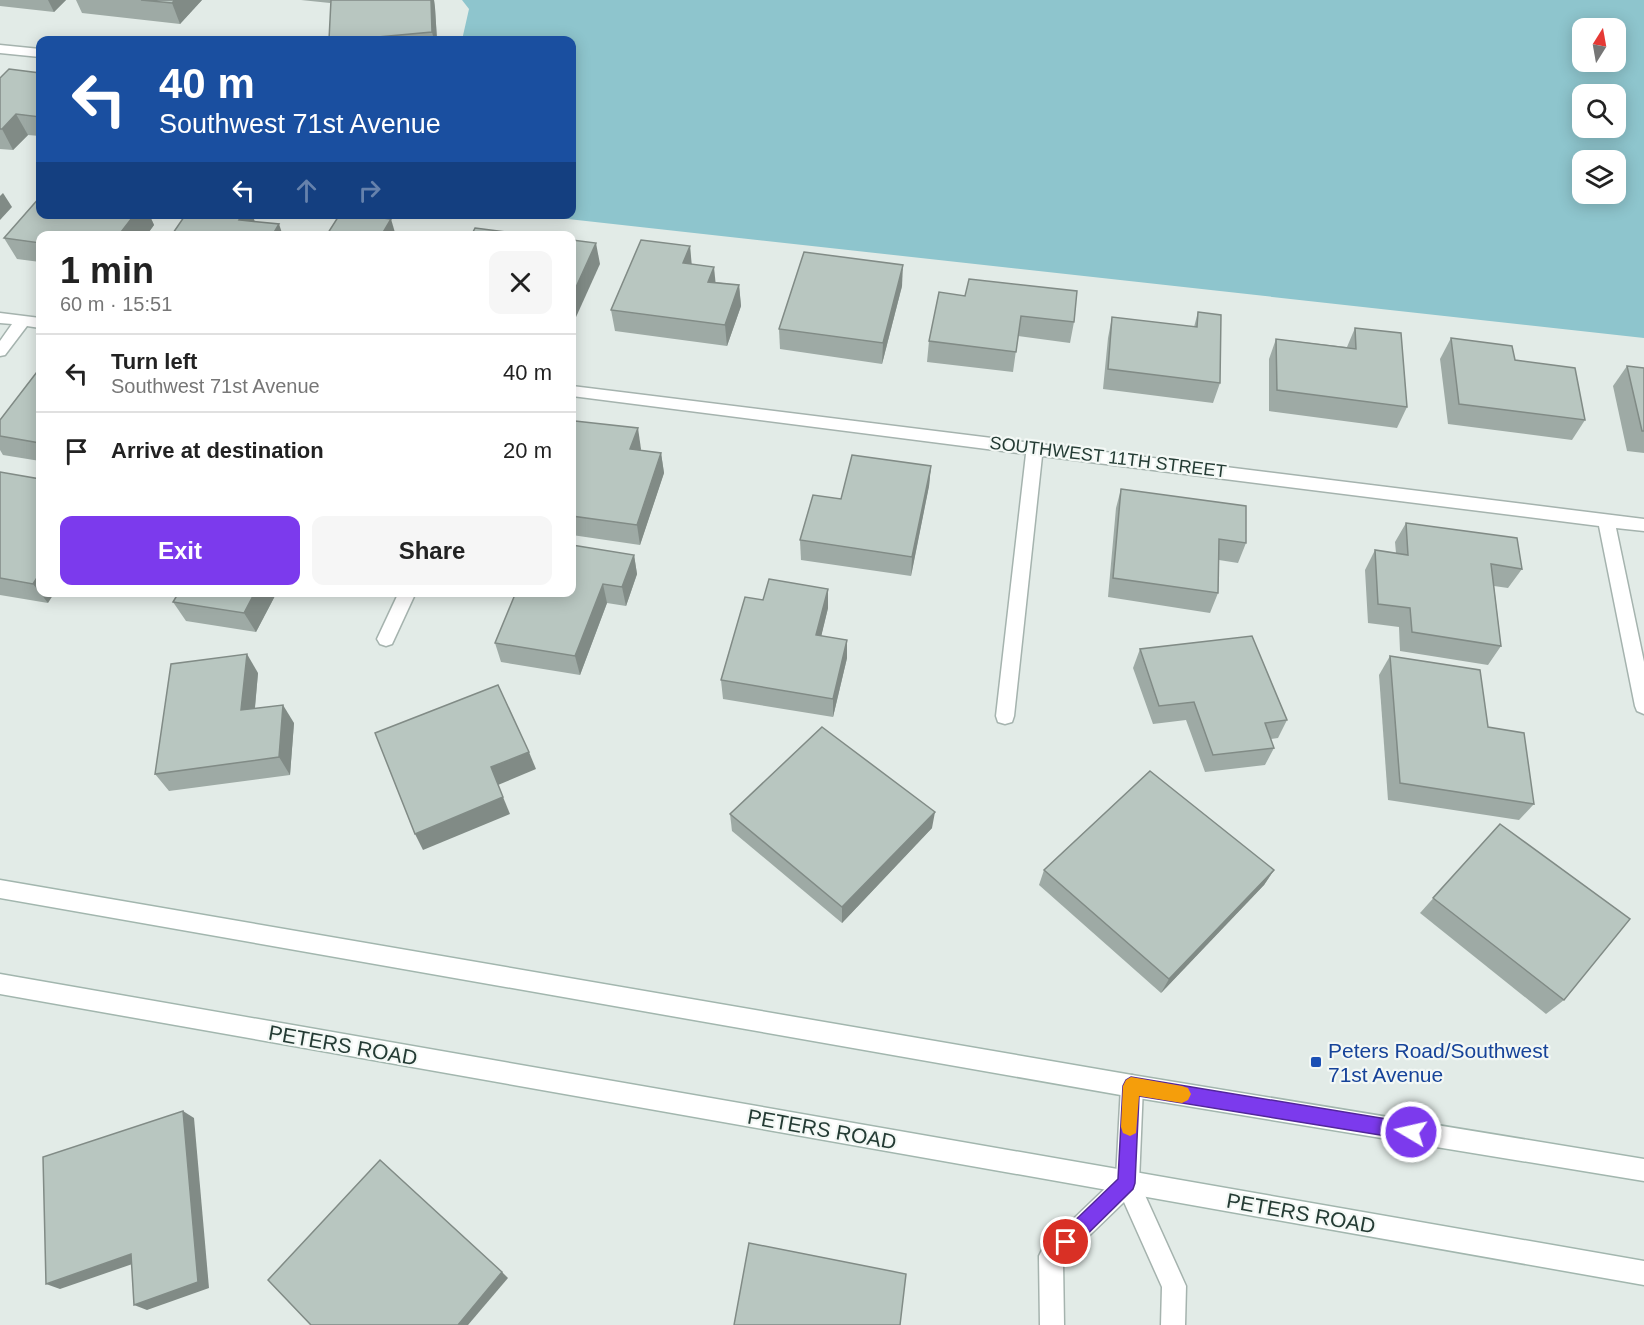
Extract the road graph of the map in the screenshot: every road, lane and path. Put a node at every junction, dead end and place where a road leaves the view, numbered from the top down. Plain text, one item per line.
1 (0, 49) edge
2 (36, 53) edge
3 (0, 318) edge
4 (24, 321) junction
5 (36, 322) edge
6 (0, 351) edge
7 (576, 391) edge
8 (1035, 447) junction
9 (1605, 520) junction
10 (1644, 525) edge
11 (406, 597) edge
12 (386, 639) dead end
13 (1644, 706) edge
14 (1005, 716) dead end
15 (0, 889) edge
16 (0, 984) edge
17 (1131, 1086) junction
18 (1644, 1170) edge
19 (1127, 1183) junction
20 (1644, 1273) edge
21 (1052, 1325) edge
22 (1173, 1325) edge

1 - 2 main road
3 - 4 main road
4 - 5 main road
4 - 6 main road
7 - 8 main road, SOUTHWEST 11TH STREET
8 - 9 main road, SOUTHWEST 11TH STREET
8 - 14 main road
9 - 10 main road, SOUTHWEST 11TH STREET
9 - 13 main road
11 - 12 main road
15 - 17 main road
16 - 19 main road, PETERS ROAD
17 - 18 main road
17 - 19 main road
19 - 20 main road, PETERS ROAD
19 - 21 main road
19 - 22 main road

